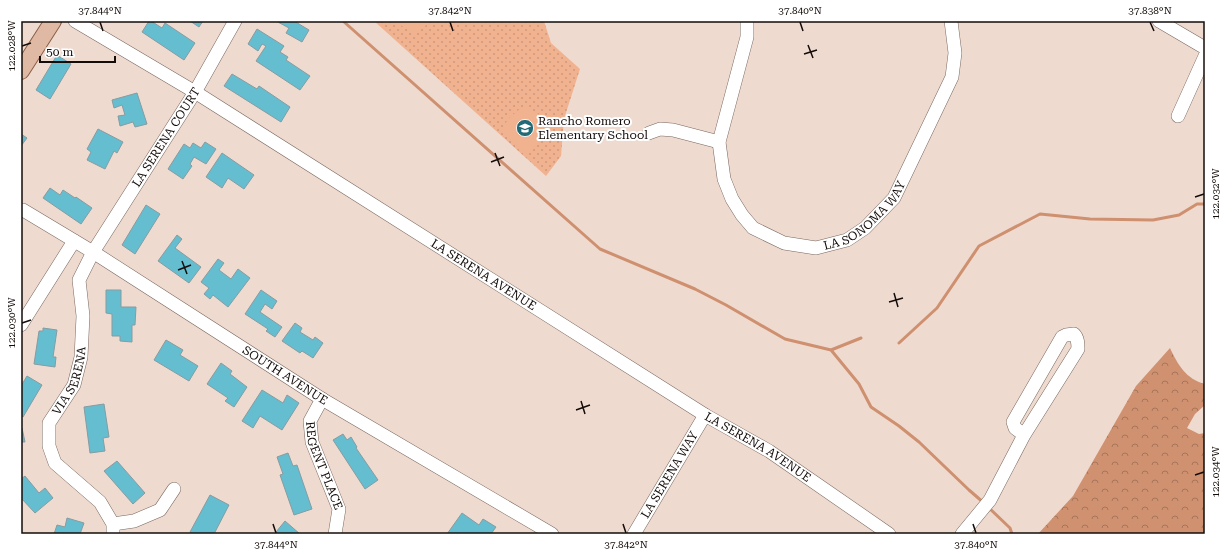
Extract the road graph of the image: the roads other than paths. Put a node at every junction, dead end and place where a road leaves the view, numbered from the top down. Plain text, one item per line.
1 (54, 21) edge
2 (75, 21) edge
3 (236, 21) edge
4 (747, 21) edge
5 (951, 21) edge
6 (1159, 21) edge
7 (1205, 48) edge
8 (1205, 56) edge
9 (21, 71) edge
10 (196, 92) junction
11 (1178, 116) dead end
12 (649, 133) dead end
13 (719, 142) junction
14 (23, 210) dead end
15 (74, 241) junction
16 (93, 252) junction
17 (21, 325) edge
18 (322, 399) junction
19 (706, 415) junction
20 (1024, 435) junction
21 (174, 489) dead end
22 (113, 529) edge
23 (335, 534) edge
24 (552, 534) edge
25 (634, 534) edge
26 (889, 534) edge
27 (962, 534) edge

1 - 9 main road
2 - 10 street, LA SERENA AVENUE
3 - 10 street, LA SERENA COURT
4 - 13 street, LA SONOMA WAY
5 - 13 street, LA SONOMA WAY
6 - 7 street
8 - 11 street
10 - 16 street, LA SERENA COURT
10 - 19 street, LA SERENA AVENUE
12 - 13 street
14 - 15 street, SOUTH AVENUE
15 - 16 street, SOUTH AVENUE
15 - 17 street
16 - 18 street, SOUTH AVENUE
16 - 22 street, VIA SERENA
18 - 23 street, REGENT PLACE
18 - 24 street, SOUTH AVENUE
19 - 25 street, LA SERENA WAY
19 - 26 street, LA SERENA AVENUE
20 - 20 street
20 - 27 street
21 - 22 street

